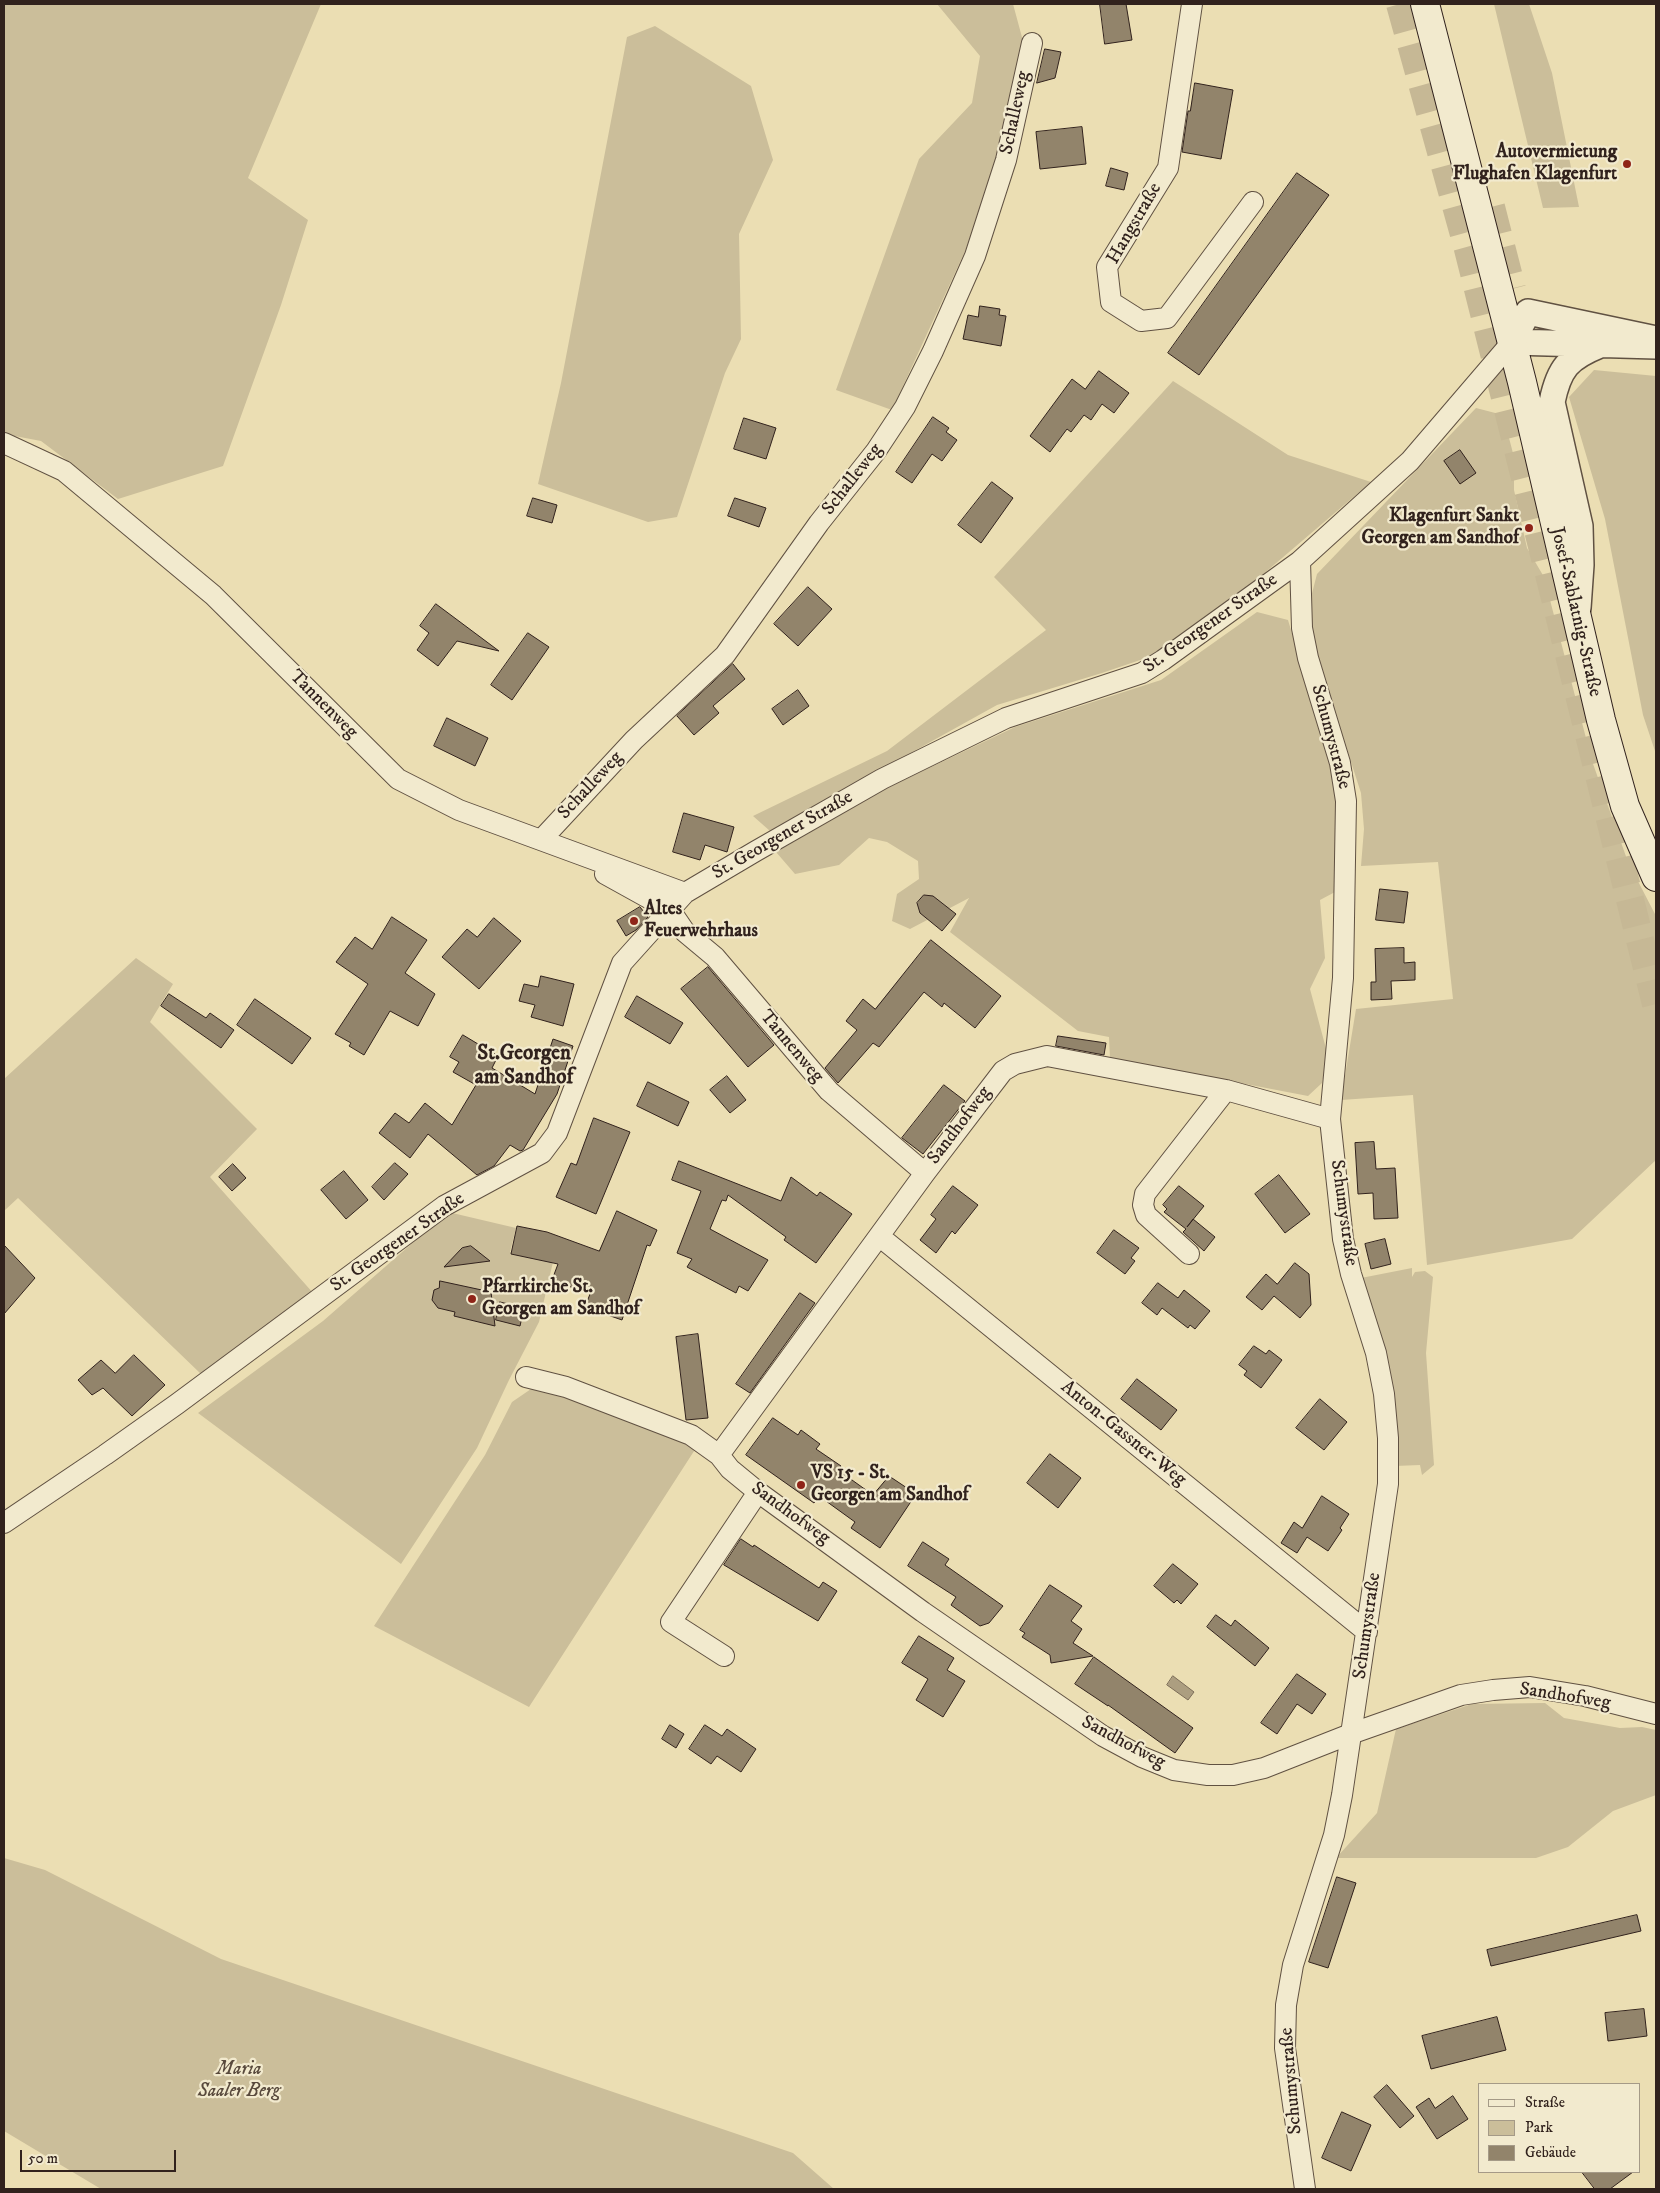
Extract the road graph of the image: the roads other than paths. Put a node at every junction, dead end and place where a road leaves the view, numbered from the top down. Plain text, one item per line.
1 (1192, 4) edge
2 (1425, 4) edge
3 (1032, 43) dead end
4 (1253, 202) dead end
5 (1656, 339) edge
6 (1512, 342) junction
7 (1600, 345) junction
8 (1656, 346) edge
9 (4, 442) edge
10 (1300, 561) junction
11 (1577, 620) junction
12 (542, 839) junction
13 (1656, 876) edge
14 (685, 894) junction
15 (670, 910) junction
16 (1226, 1090) junction
17 (1330, 1119) junction
18 (925, 1173) junction
19 (879, 1236) junction
20 (1189, 1254) dead end
21 (526, 1377) dead end
22 (719, 1454) junction
23 (758, 1492) junction
24 (4, 1523) edge
25 (1367, 1632) junction
26 (724, 1656) dead end
27 (1656, 1714) edge
28 (1352, 1733) junction
29 (1305, 2189) edge

1 - 4 street, Hangstraße
2 - 6 main road, Josef-Sablatnig-Straße
3 - 12 street, Schalleweg
5 - 6 street
6 - 7 street
6 - 10 street
6 - 11 main road, Josef-Sablatnig-Straße
7 - 8 street
7 - 11 street
9 - 12 street, Tannenweg
10 - 14 street, St. Georgener Straße
10 - 17 street, Schumystraße
11 - 13 main road, Josef-Sablatnig-Straße
12 - 14 street, Tannenweg
12 - 15 street
14 - 15 street, St. Georgener Straße
15 - 18 street, Tannenweg
15 - 24 street, St. Georgener Straße
16 - 17 street, Sandhofweg
16 - 18 street, Sandhofweg
16 - 20 street
17 - 25 street, Schumystraße
18 - 19 street, Sandhofweg
19 - 22 street, Sandhofweg
19 - 25 street, Anton-Gassner-Weg
21 - 22 street, Sandhofweg
22 - 23 street, Sandhofweg
23 - 26 street
23 - 28 street, Sandhofweg
25 - 28 street, Schumystraße
27 - 28 street, Sandhofweg
28 - 29 street, Schumystraße

